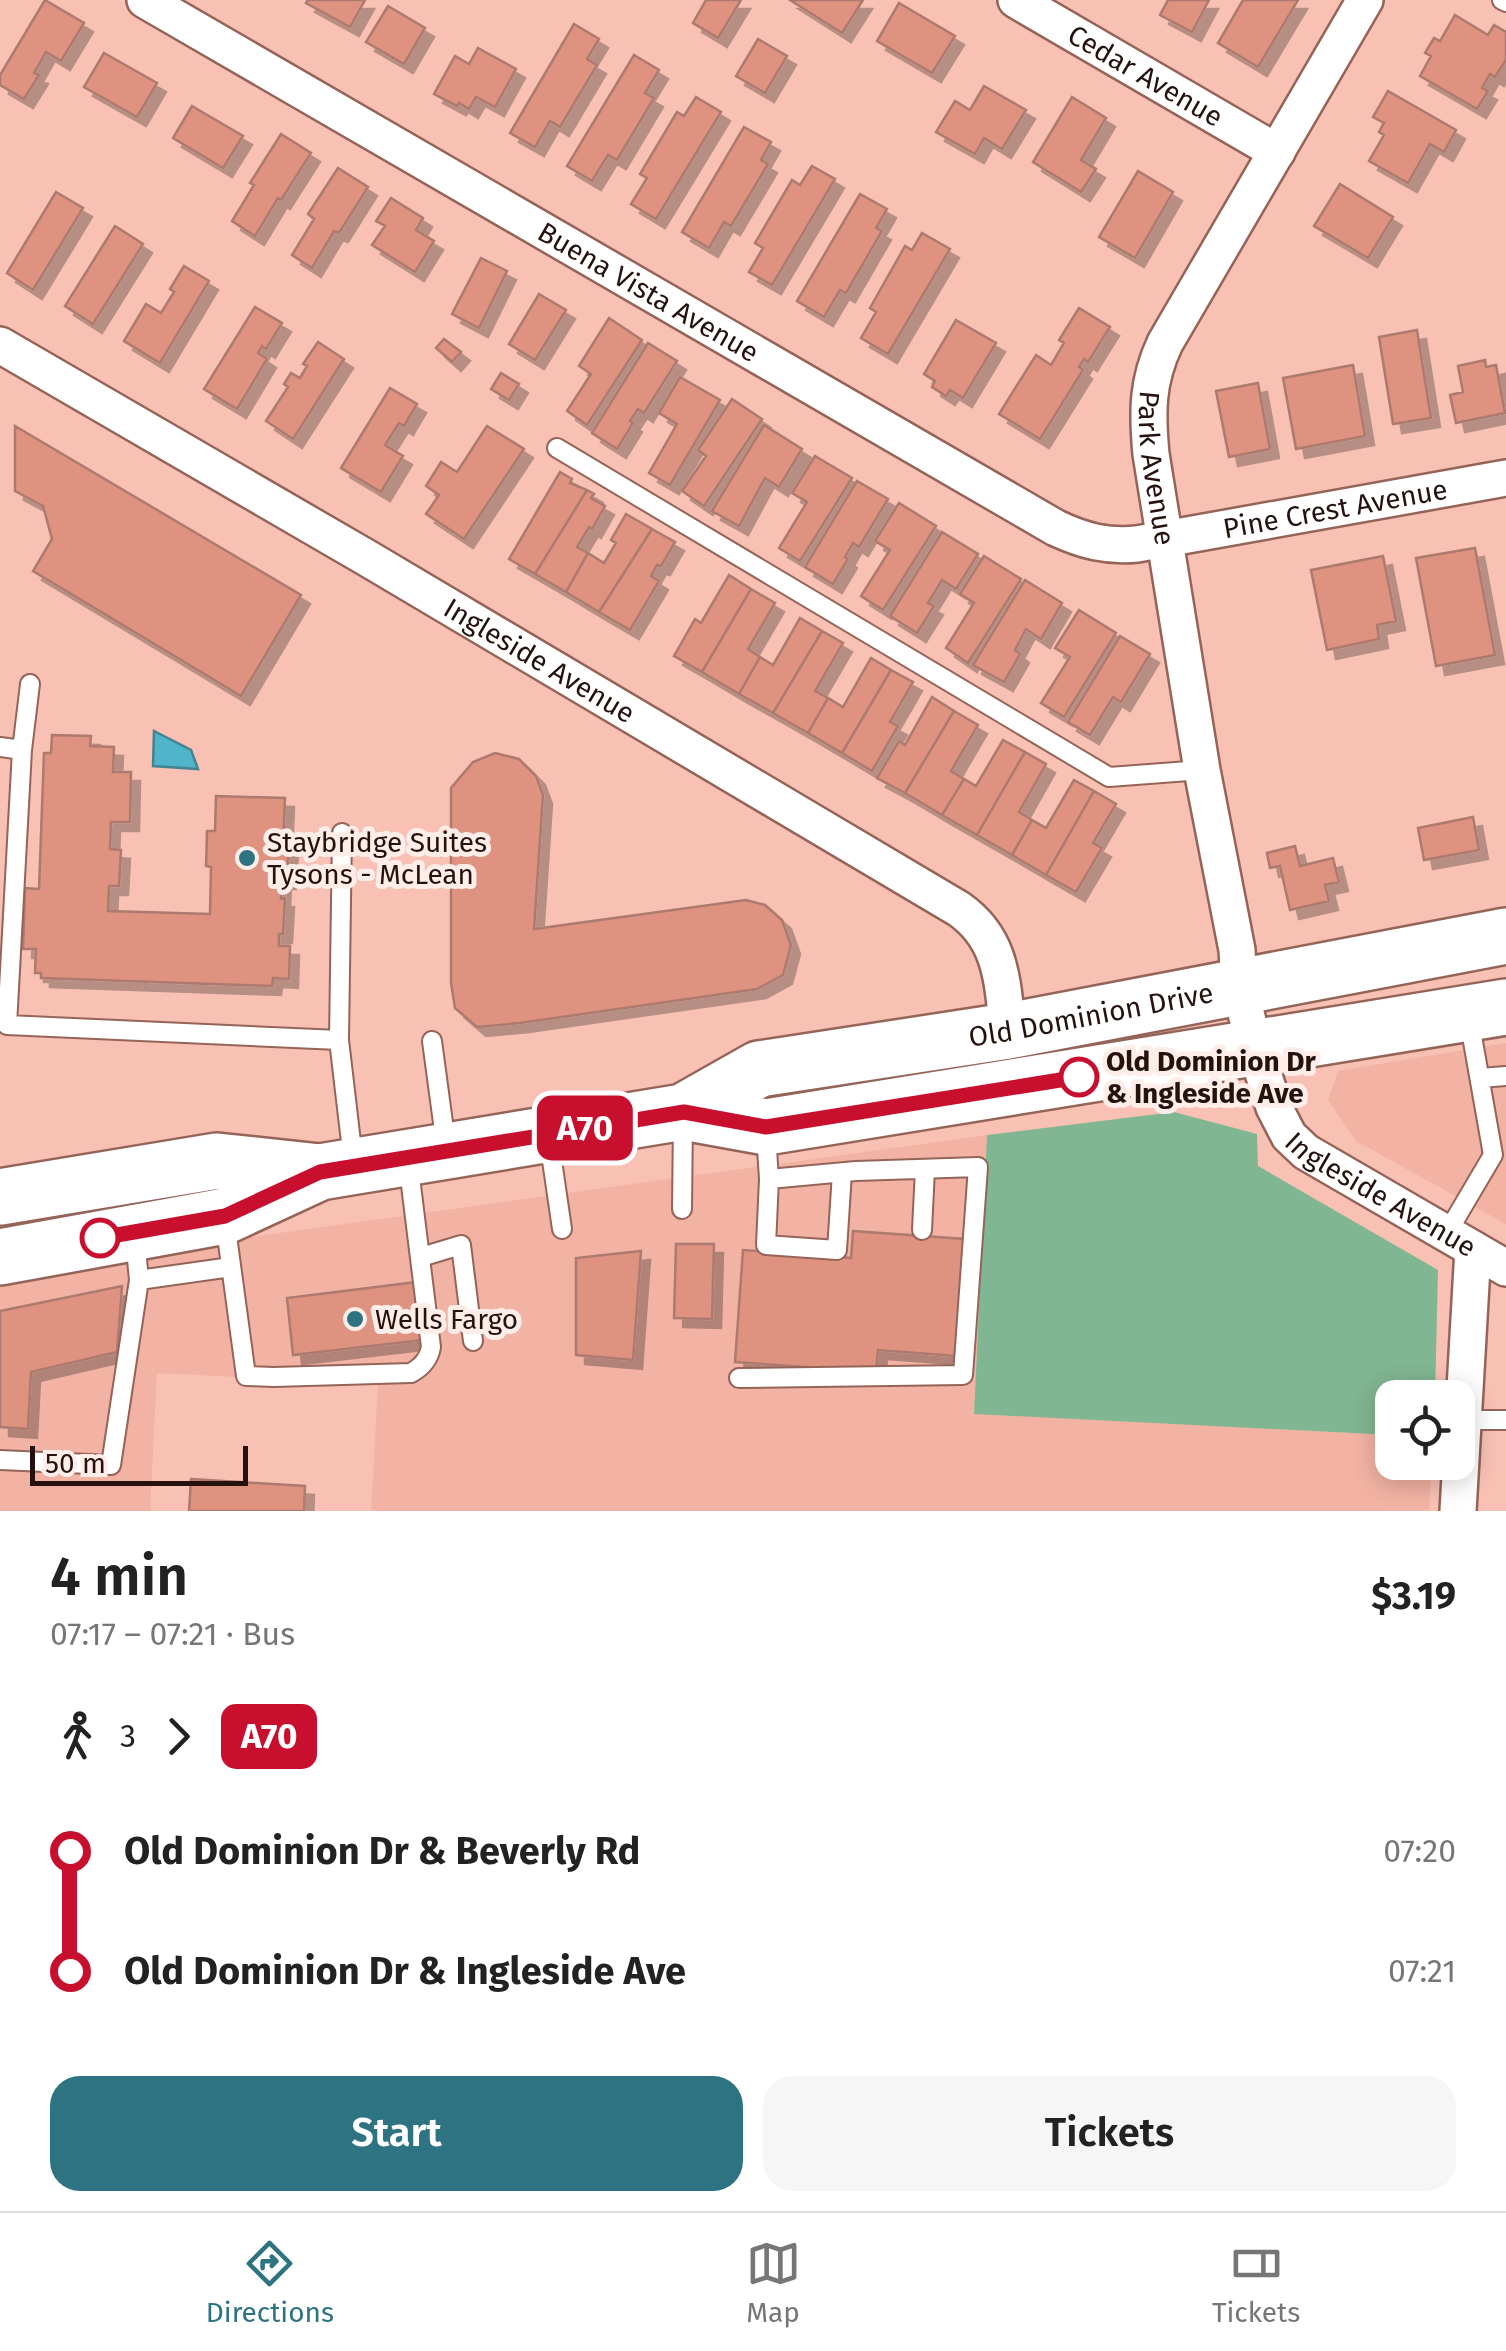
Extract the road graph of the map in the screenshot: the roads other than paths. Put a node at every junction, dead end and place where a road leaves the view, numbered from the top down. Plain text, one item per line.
1 (145, 0) edge
2 (1016, 0) edge
3 (1365, 0) edge
4 (1277, 152) junction
5 (0, 345) edge
6 (557, 448) dead end
7 (1506, 478) edge
8 (1165, 538) junction
9 (30, 684) dead end
10 (0, 748) edge
11 (22, 750) junction
12 (1202, 770) junction
13 (342, 833) dead end
14 (1506, 936) edge
15 (1239, 986) junction
16 (1487, 1010) edge
17 (1008, 1031) junction
18 (339, 1040) junction
19 (432, 1041) dead end
20 (1255, 1048) junction
21 (1506, 1076) edge
22 (1480, 1078) junction
23 (684, 1112) junction
24 (764, 1114) junction
25 (548, 1134) junction
26 (427, 1154) junction
27 (1499, 1159) edge
28 (925, 1169) junction
29 (337, 1170) junction
30 (842, 1172) junction
31 (0, 1197) edge
32 (223, 1204) junction
33 (682, 1209) dead end
34 (562, 1228) dead end
35 (922, 1230) dead end
36 (1460, 1241) junction
37 (136, 1256) junction
38 (0, 1257) edge
39 (420, 1257) junction
40 (1506, 1268) edge
41 (473, 1342) dead end
42 (739, 1378) dead end
43 (1462, 1380) edge
44 (1475, 1420) edge
45 (1506, 1420) edge
46 (0, 1460) edge
47 (1460, 1480) edge
48 (1458, 1511) edge

1 - 8 street, Buena Vista Avenue
2 - 4 street, Cedar Avenue
3 - 4 street, Park Avenue
4 - 8 street, Park Avenue
5 - 17 street, Ingleside Avenue
6 - 12 lane
7 - 8 street, Pine Crest Avenue
8 - 12 street, Park Avenue
9 - 11 lane
10 - 11 lane
11 - 18 lane
12 - 15 street, Park Avenue
13 - 18 lane
14 - 15 main road, Old Dominion Drive
15 - 17 main road, Old Dominion Drive
15 - 20 street, Ingleside Avenue
16 - 20 main road, Old Dominion Drive
16 - 22 lane
17 - 24 main road, Old Dominion Drive
18 - 29 lane
19 - 26 lane
20 - 24 main road, Old Dominion Drive
20 - 36 street, Ingleside Avenue
21 - 22 lane
22 - 27 lane
23 - 24 main road, Old Dominion Drive
23 - 25 main road, Old Dominion Drive
23 - 33 lane
24 - 30 lane
24 - 30 lane
25 - 26 main road, Old Dominion Drive
25 - 34 lane
26 - 29 main road, Old Dominion Drive
26 - 39 lane
27 - 36 lane
28 - 30 lane
28 - 35 lane
28 - 42 lane
29 - 32 main road, Old Dominion Drive
31 - 32 main road, Old Dominion Drive
32 - 37 main road, Old Dominion Drive
32 - 39 lane
36 - 40 street, Ingleside Avenue
36 - 43 street
37 - 38 main road, Old Dominion Drive
37 - 46 lane
39 - 41 lane
44 - 45 lane
47 - 48 street

